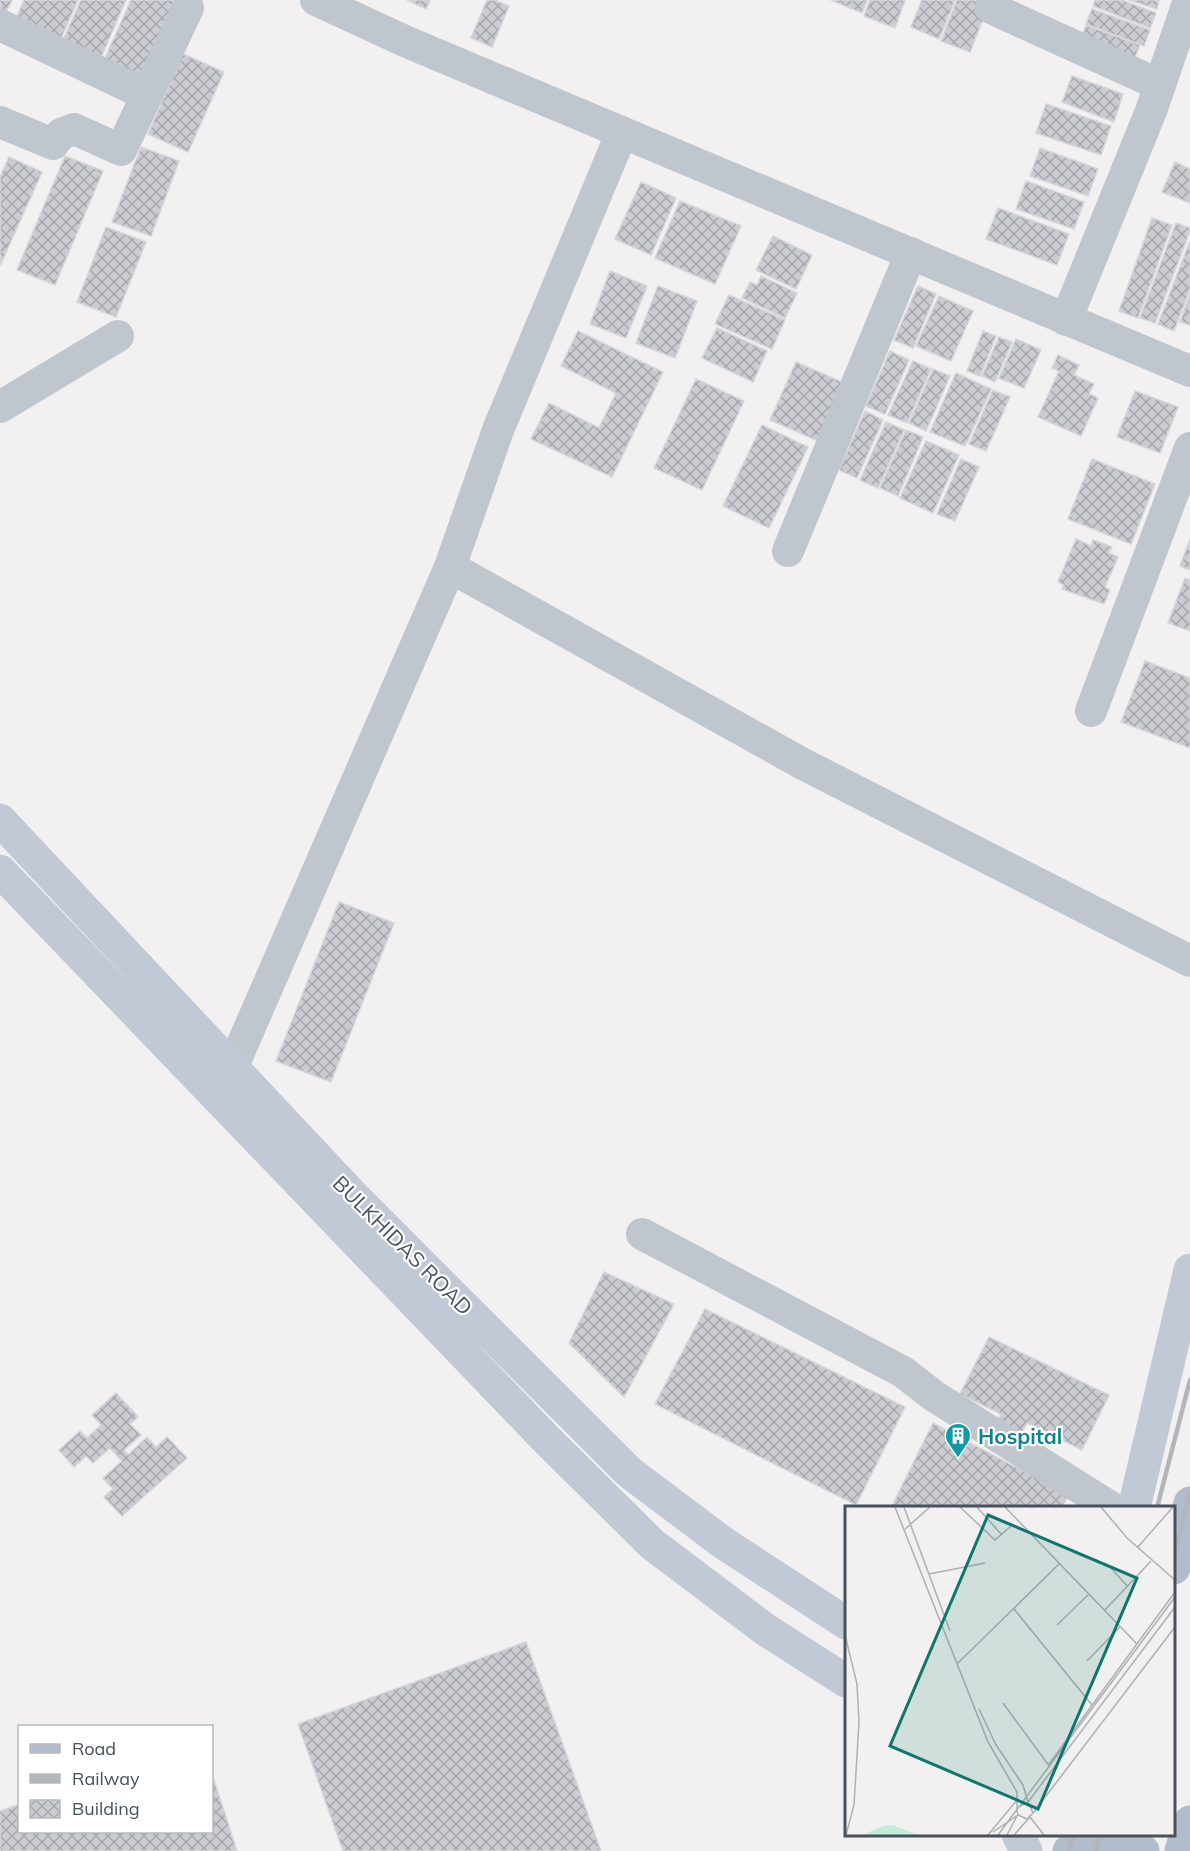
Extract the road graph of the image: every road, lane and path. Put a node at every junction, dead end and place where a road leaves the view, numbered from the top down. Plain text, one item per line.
1 (316, 0) edge
2 (1189, 0) edge
3 (188, 8) dead end
4 (991, 8) dead end
5 (0, 25) edge
6 (1160, 85) junction
7 (147, 95) junction
8 (0, 122) edge
9 (622, 132) junction
10 (911, 253) junction
11 (1066, 320) junction
12 (118, 336) dead end
13 (1190, 371) edge
14 (0, 407) edge
15 (1190, 448) edge
16 (788, 551) dead end
17 (450, 567) junction
18 (1091, 711) dead end
19 (0, 820) edge
20 (0, 871) edge
21 (1190, 961) edge
22 (233, 1066) junction
23 (219, 1100) junction
24 (642, 1234) dead end
25 (1190, 1270) edge
26 (1190, 1503) edge
27 (1109, 1506) edge
28 (1134, 1506) edge
29 (1175, 1554) edge
30 (845, 1622) edge
31 (845, 1680) edge
32 (1190, 1822) edge
33 (1101, 1836) edge
34 (1069, 1851) edge
35 (1143, 1851) edge
36 (1181, 1851) edge

1 - 9 street
2 - 6 street
3 - 7 street
4 - 6 street
5 - 7 street
6 - 11 street
7 - 8 street
9 - 10 street
9 - 17 street
10 - 11 street
10 - 16 street
11 - 13 street
12 - 14 street
15 - 18 street
17 - 21 street
17 - 22 street
19 - 22 main road, BULKHIDAS ROAD
20 - 23 main road
22 - 23 street
22 - 30 main road, BULKHIDAS ROAD
23 - 31 main road
24 - 27 street
25 - 28 main road
26 - 29 main road
32 - 36 main road
33 - 34 main road
33 - 35 main road

